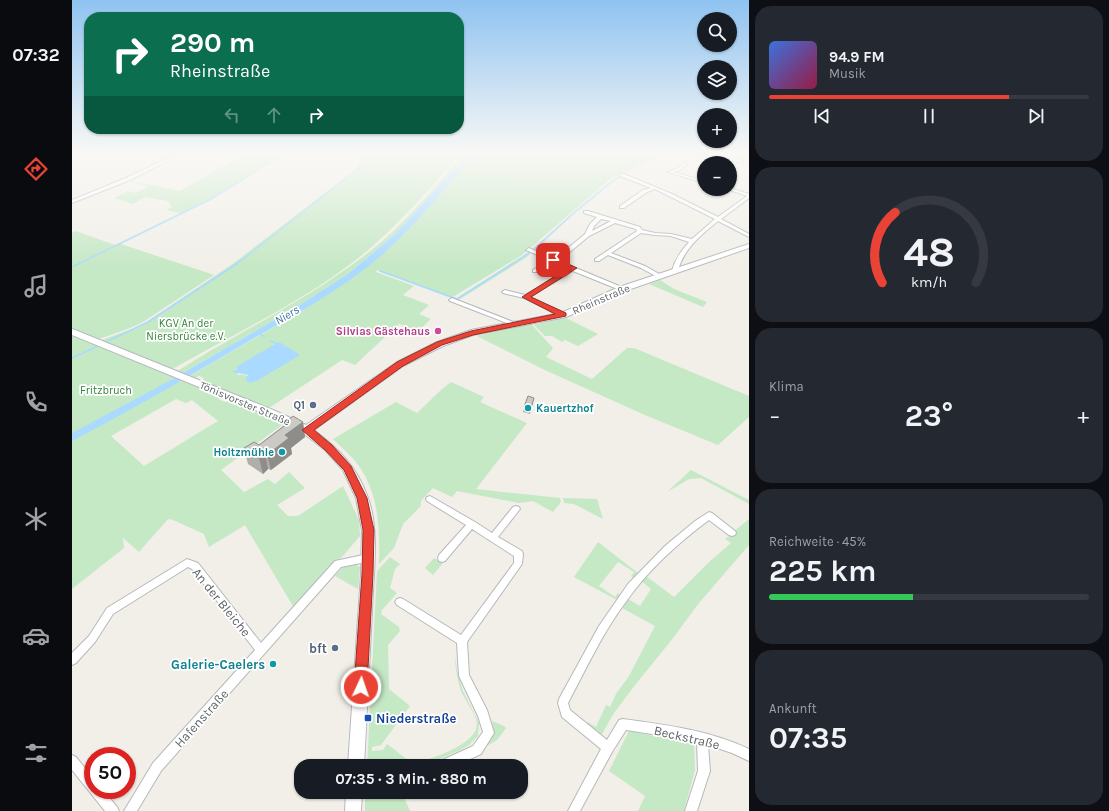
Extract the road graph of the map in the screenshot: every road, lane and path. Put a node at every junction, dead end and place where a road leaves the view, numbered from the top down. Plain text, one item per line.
1 (97, 192) edge
2 (644, 192) edge
3 (663, 192) edge
4 (737, 192) edge
5 (749, 196) edge
6 (72, 202) edge
7 (622, 207) dead end
8 (586, 212) dead end
9 (600, 217) junction
10 (718, 218) junction
11 (615, 221) junction
12 (640, 231) junction
13 (587, 235) junction
14 (749, 236) edge
15 (692, 241) junction
16 (749, 246) edge
17 (529, 250) dead end
18 (608, 252) junction
19 (554, 260) junction
20 (597, 260) dead end
21 (574, 268) junction
22 (535, 271) dead end
23 (674, 271) junction
24 (659, 276) junction
25 (622, 289) junction
26 (505, 292) dead end
27 (526, 297) junction
28 (452, 300) dead end
29 (563, 315) junction
30 (514, 324) junction
31 (72, 332) edge
32 (307, 430) junction
33 (430, 499) dead end
34 (516, 510) dead end
35 (472, 524) junction
36 (732, 533) dead end
37 (493, 537) junction
38 (368, 558) junction
39 (442, 558) dead end
40 (400, 602) dead end
41 (462, 642) junction
42 (261, 651) junction
43 (72, 660) edge
44 (702, 738) junction
45 (608, 748) junction
46 (749, 755) edge
47 (356, 759) edge
48 (457, 759) edge
49 (72, 761) edge
50 (84, 775) edge
51 (103, 799) edge
52 (354, 799) edge
53 (113, 811) edge
54 (130, 811) edge
55 (353, 811) edge
56 (574, 811) edge
57 (691, 811) edge

1 - 6 street
2 - 7 street
3 - 10 street
4 - 5 street
5 - 10 street
8 - 9 street
9 - 11 street
9 - 13 street
10 - 14 street
10 - 15 street
11 - 12 street
11 - 13 street
12 - 15 street
12 - 18 street
13 - 19 street
15 - 23 street
16 - 23 street, Rheinstraße
17 - 19 street
18 - 20 street
18 - 24 street
19 - 21 street
19 - 22 street
21 - 25 street
21 - 27 street
23 - 24 street, Rheinstraße
24 - 25 street, Rheinstraße
25 - 29 street, Rheinstraße
26 - 27 street
27 - 29 street
28 - 30 street
29 - 30 street, Rheinstraße
30 - 32 street, Rheinstraße
31 - 32 street, Tönisvorster Straße
32 - 38 street, Tönisvorster Straße
33 - 35 street
34 - 37 street
35 - 37 street
35 - 39 street
36 - 45 street
37 - 41 street
38 - 42 street, Hafenstraße
38 - 47 street, Tönisvorster Straße
40 - 41 street
41 - 48 street
42 - 43 street, An der Bleiche
42 - 54 street, Hafenstraße
44 - 45 street, Beckstraße
44 - 46 street, Beckstraße
44 - 57 street
45 - 56 street
49 - 50 street
51 - 53 street
52 - 55 street

